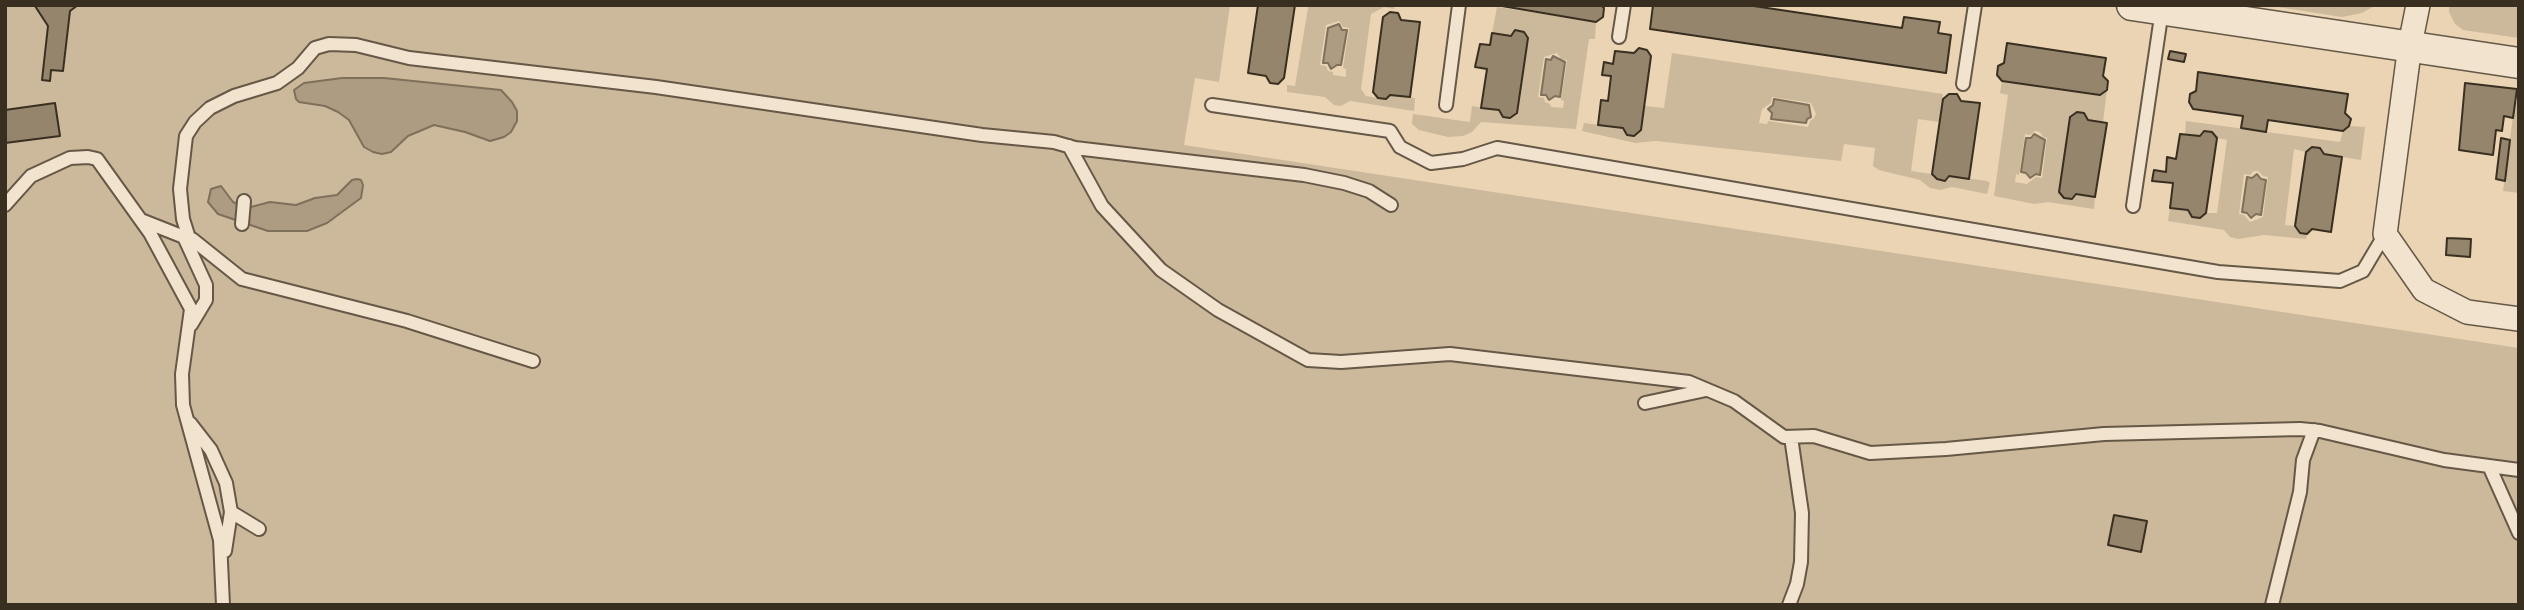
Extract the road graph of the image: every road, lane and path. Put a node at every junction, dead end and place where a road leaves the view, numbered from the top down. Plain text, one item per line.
1 (1459, 5) edge
2 (1624, 5) edge
3 (1975, 5) edge
4 (2132, 5) edge
5 (2418, 5) edge
6 (2162, 10) junction
7 (1619, 37) dead end
8 (2410, 46) junction
9 (2519, 63) edge
10 (1963, 84) dead end
11 (1212, 105) dead end
12 (1446, 105) dead end
13 (1069, 146) junction
14 (244, 201) dead end
15 (5, 205) edge
16 (1391, 205) dead end
17 (2133, 206) dead end
18 (141, 220) junction
19 (242, 224) dead end
20 (2385, 234) junction
21 (186, 238) junction
22 (2519, 318) edge
23 (189, 328) junction
24 (533, 362) dead end
25 (1706, 390) junction
26 (1645, 403) dead end
27 (186, 417) junction
28 (2307, 430) junction
29 (1791, 437) junction
30 (2490, 468) junction
31 (2519, 470) edge
32 (231, 512) junction
33 (259, 529) dead end
34 (2519, 533) edge
35 (221, 565) junction
36 (223, 605) edge
37 (1789, 605) edge
38 (2272, 605) edge

1 - 12 lane
2 - 7 lane
3 - 10 lane
4 - 6 street
5 - 8 street
6 - 8 street
6 - 17 lane
8 - 9 street
8 - 20 street
11 - 20 lane
13 - 16 lane
13 - 21 lane
13 - 25 lane
14 - 19 lane
15 - 18 lane
18 - 21 lane
18 - 23 lane
20 - 22 street
21 - 23 lane
21 - 24 lane
23 - 27 lane
25 - 26 lane
25 - 29 lane
27 - 32 lane
27 - 35 lane
28 - 29 lane
28 - 30 lane
28 - 38 lane
29 - 37 lane
30 - 31 lane
30 - 34 lane
32 - 33 lane
32 - 35 lane
35 - 36 lane

